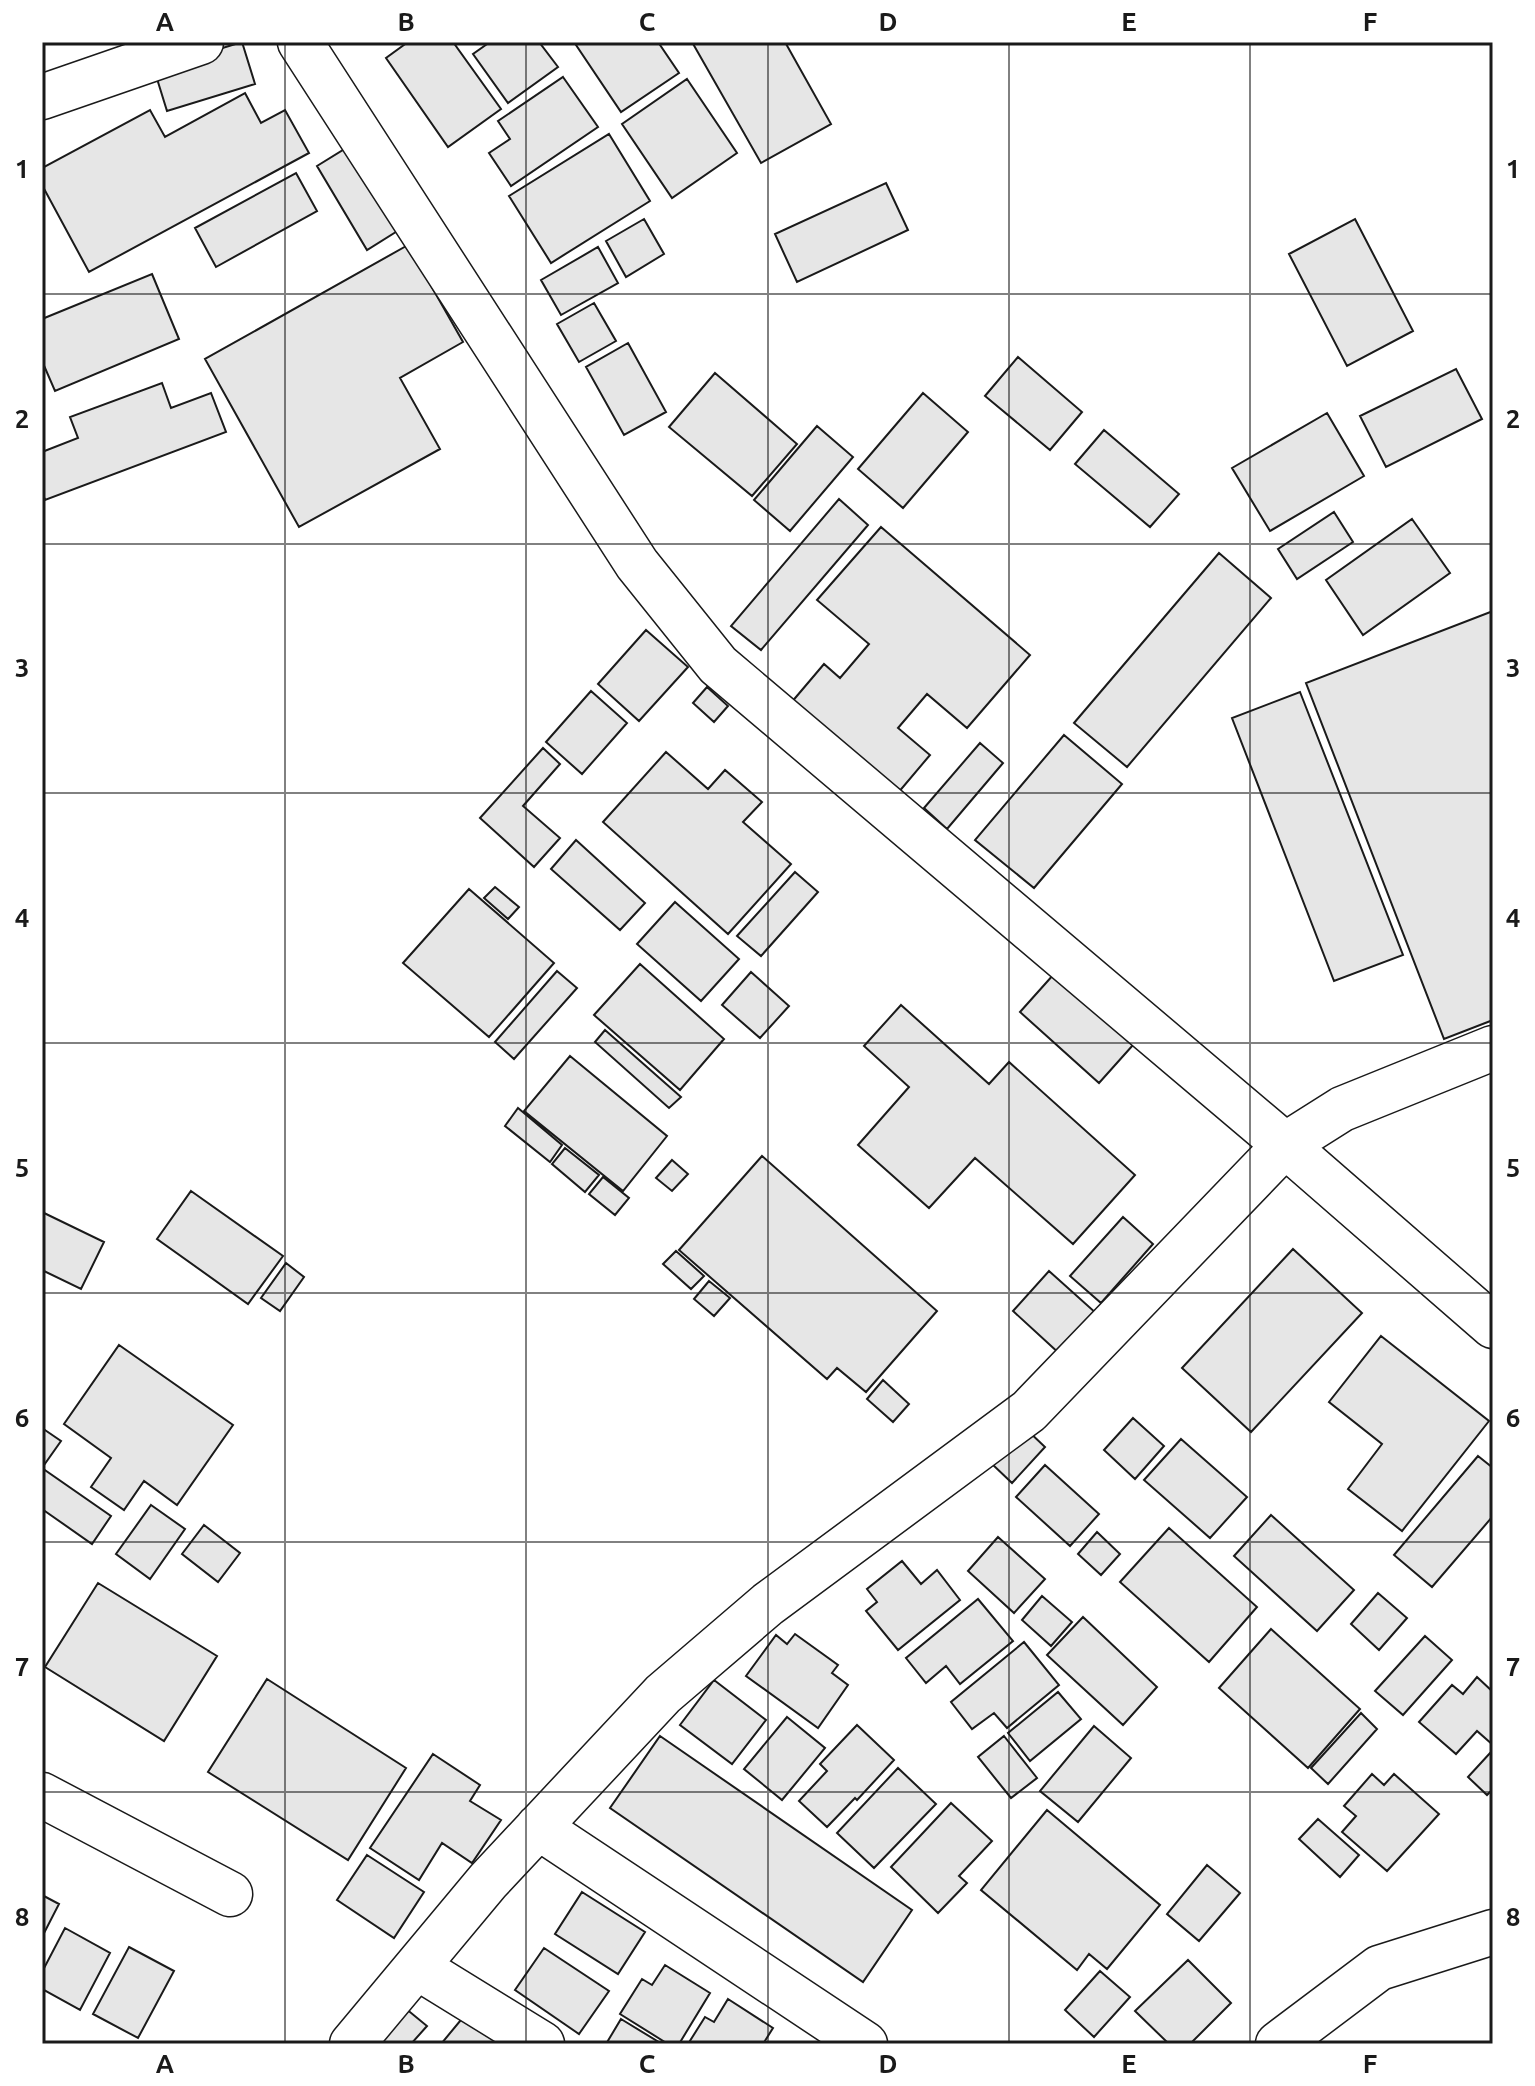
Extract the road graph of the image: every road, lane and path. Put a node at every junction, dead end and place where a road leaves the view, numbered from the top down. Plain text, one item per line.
1 (201, 42) edge
2 (300, 42) edge
3 (42, 97) edge
4 (1493, 1048) edge
5 (1285, 1145) junction
6 (1493, 1326) edge
7 (42, 1795) edge
8 (538, 1827) junction
9 (230, 1894) dead end
10 (1493, 1932) edge
11 (417, 1967) junction
12 (352, 2044) edge
13 (542, 2044) edge
14 (865, 2044) edge
15 (1278, 2044) edge

1 - 3 street
2 - 5 street
4 - 5 street
5 - 6 street
5 - 8 street
7 - 9 street
8 - 11 street
8 - 14 street
10 - 15 street
11 - 12 street
11 - 13 street

